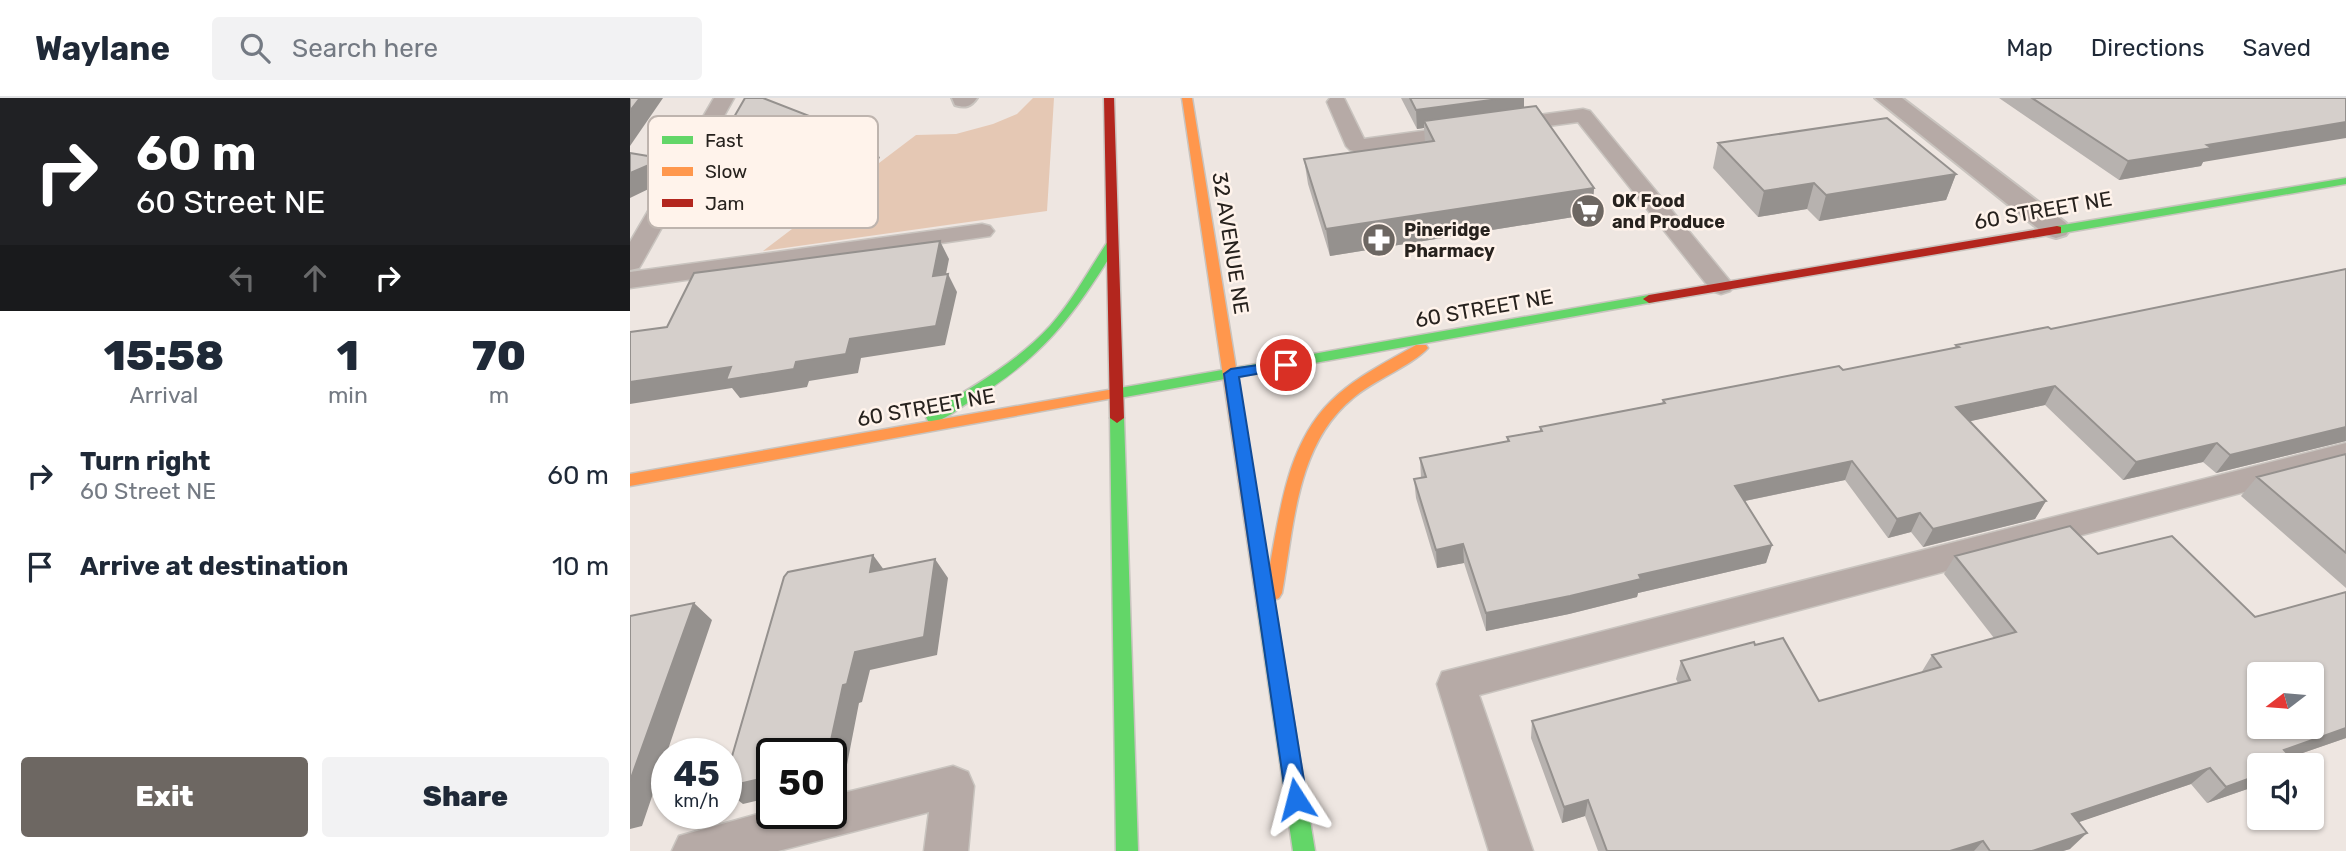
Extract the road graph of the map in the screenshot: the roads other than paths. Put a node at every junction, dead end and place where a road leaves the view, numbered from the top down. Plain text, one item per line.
1 (724, 98) edge
2 (1109, 98) edge
3 (1187, 98) edge
4 (1887, 98) edge
5 (1337, 102) dead end
6 (714, 116) edge
7 (2346, 181) edge
8 (650, 228) edge
9 (2056, 229) junction
10 (982, 231) dead end
11 (1112, 244) junction
12 (630, 263) edge
13 (630, 280) edge
14 (1721, 286) junction
15 (1438, 338) junction
16 (1231, 374) junction
17 (1116, 395) junction
18 (907, 432) junction
19 (2346, 454) edge
20 (630, 480) edge
21 (1268, 616) junction
22 (694, 851) edge
23 (946, 851) edge
24 (1127, 851) edge
25 (1304, 851) edge
26 (1511, 851) edge

1 - 6 lane
2 - 11 main road
3 - 16 main road, 32 AVENUE NE
4 - 9 street
5 - 14 lane
7 - 9 main road, 60 STREET NE
8 - 12 lane
9 - 14 main road, 60 STREET NE
10 - 13 lane
11 - 17 main road
11 - 18 main road
14 - 15 main road, 60 STREET NE
15 - 16 main road, 60 STREET NE
15 - 21 main road
16 - 17 main road, 60 STREET NE
16 - 21 main road, 32 AVENUE NE
17 - 18 main road, 60 STREET NE
17 - 24 main road
18 - 20 main road, 60 STREET NE
19 - 26 lane
21 - 25 main road, 32 AVENUE NE
22 - 23 lane

